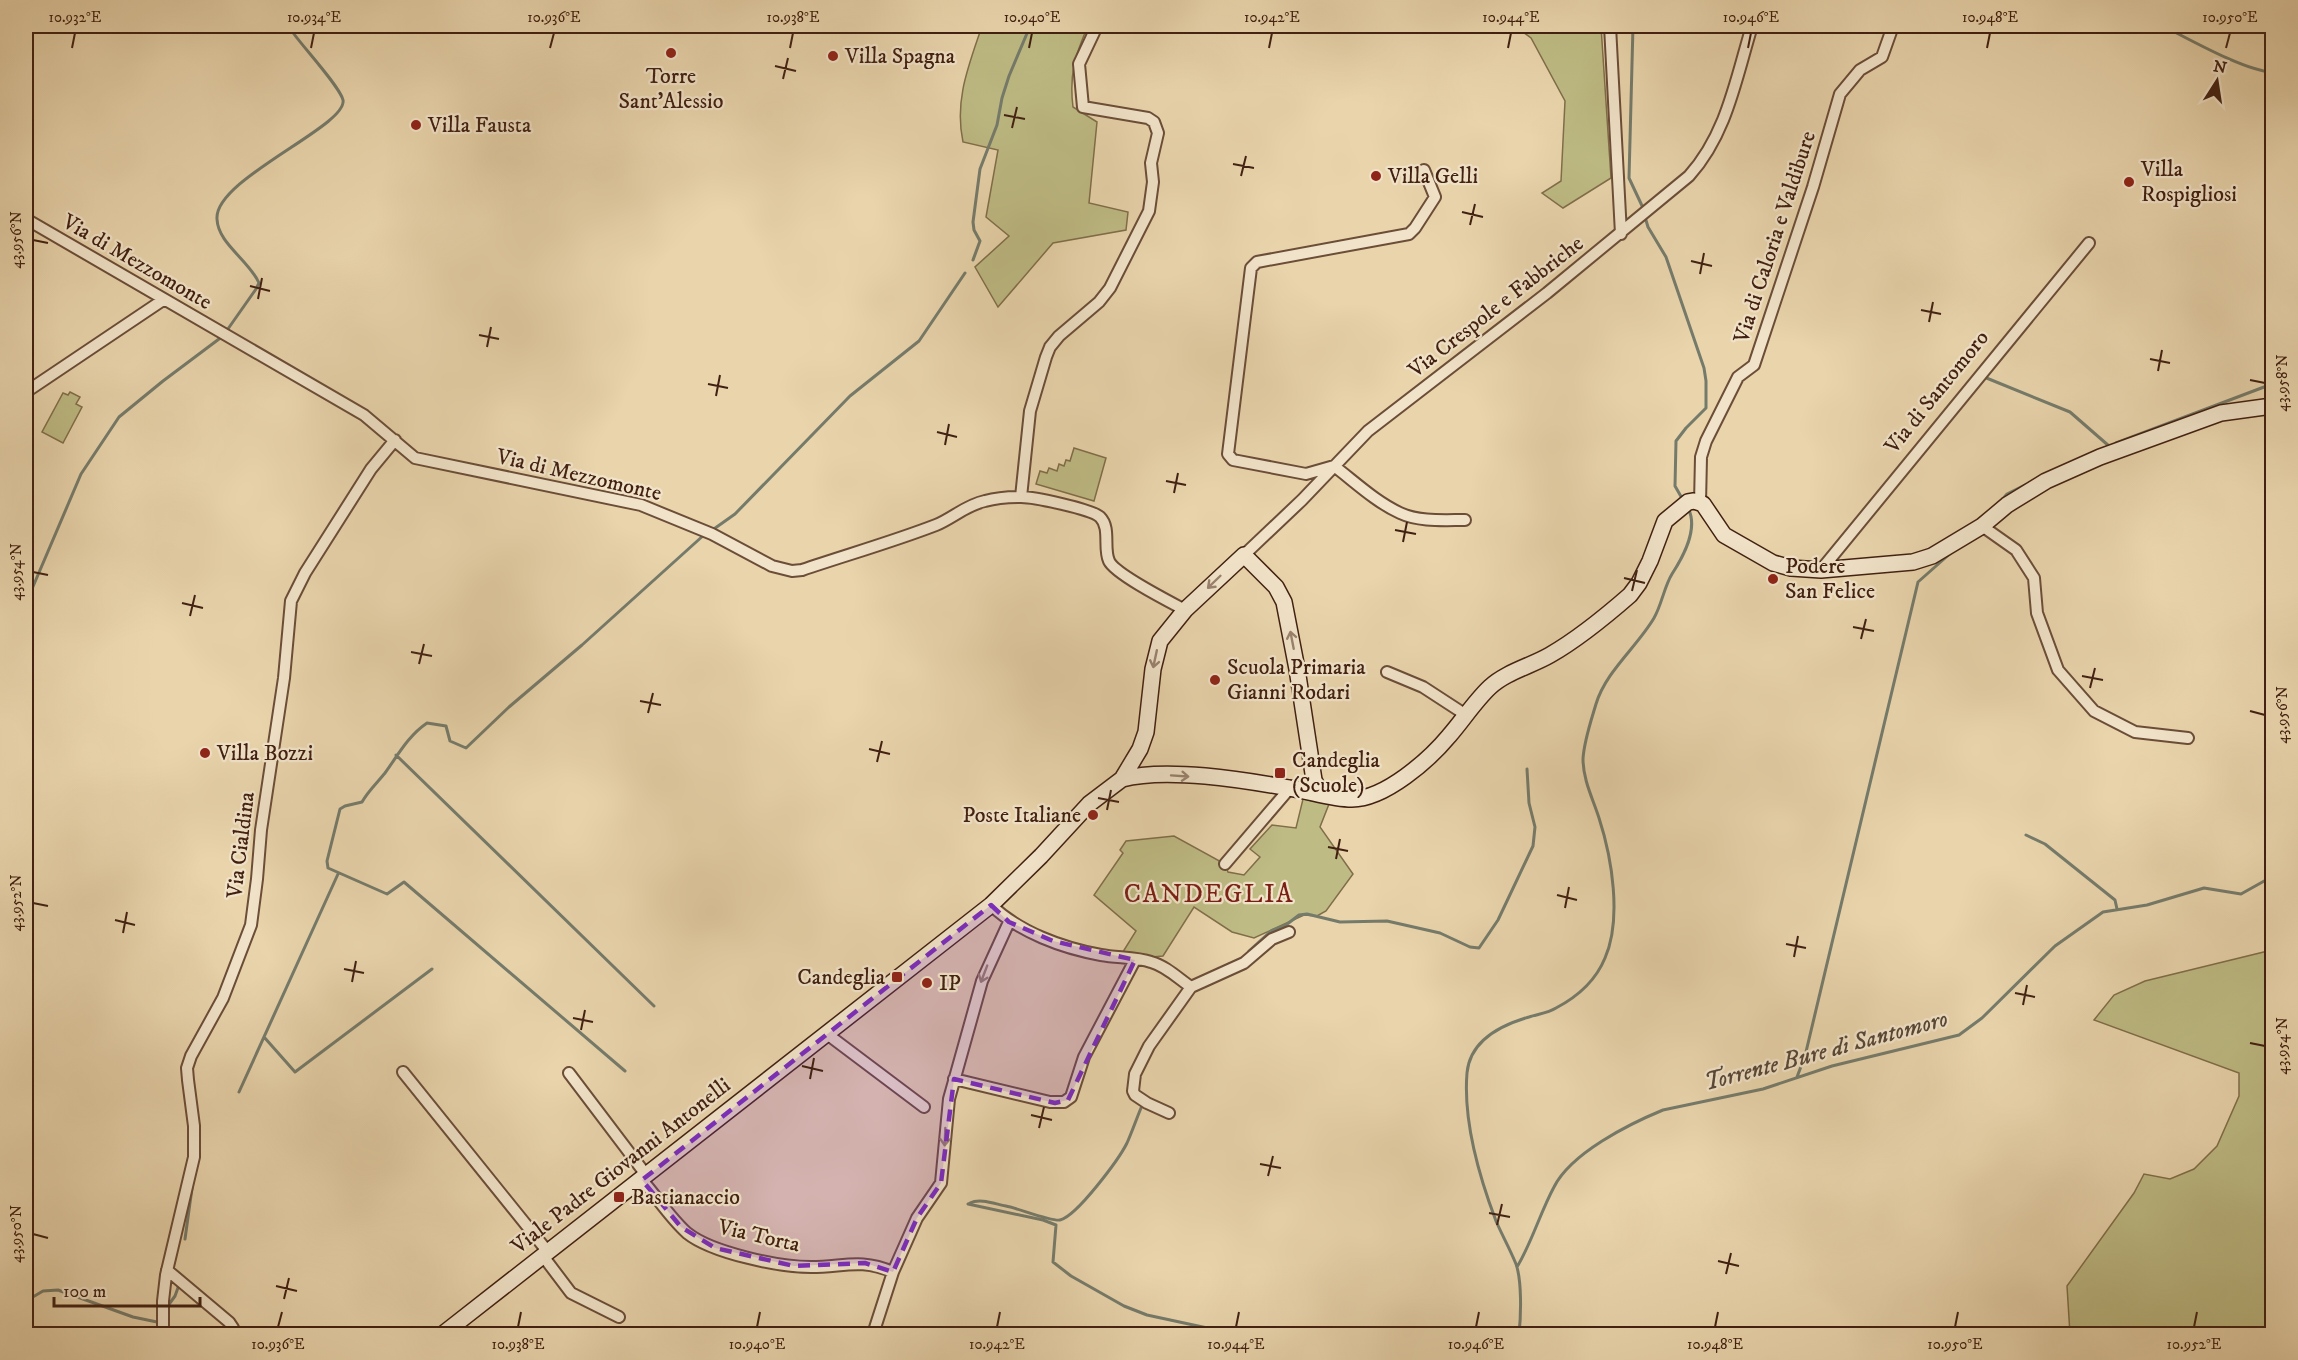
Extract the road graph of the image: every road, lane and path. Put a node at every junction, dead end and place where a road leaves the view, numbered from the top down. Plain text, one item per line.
1 (1097, 26) edge
2 (1610, 26) edge
3 (1752, 26) edge
4 (1893, 26) edge
5 (1424, 170) dead end
6 (26, 219) edge
7 (1621, 234) junction
8 (2089, 243) dead end
9 (163, 300) junction
10 (26, 392) edge
11 (2272, 406) edge
12 (395, 440) junction
13 (1335, 466) junction
14 (1022, 497) junction
15 (1688, 505) junction
16 (1465, 520) dead end
17 (1982, 526) junction
18 (1244, 555) junction
19 (1821, 570) junction
20 (1185, 610) junction
21 (1387, 672) dead end
22 (1466, 716) junction
23 (2188, 738) dead end
24 (1122, 778) junction
25 (1307, 788) junction
26 (1225, 864) dead end
27 (991, 905) junction
28 (1009, 922) junction
29 (1288, 932) dead end
30 (1135, 960) junction
31 (1191, 987) junction
32 (827, 1034) junction
33 (402, 1072) dead end
34 (569, 1073) dead end
35 (954, 1079) junction
36 (924, 1107) dead end
37 (1169, 1113) dead end
38 (645, 1178) junction
39 (546, 1254) junction
40 (167, 1270) junction
41 (893, 1272) junction
42 (619, 1317) dead end
43 (163, 1335) edge
44 (233, 1335) edge
45 (443, 1335) edge
46 (873, 1335) edge

1 - 14 street
2 - 7 street
3 - 7 street, Via Crespole e Fabbriche
4 - 15 street, Via di Caloria e Valdibure
5 - 13 street
6 - 9 street, Via di Mezzomonte
7 - 13 street, Via Crespole e Fabbriche
8 - 19 street, Via di Santomoro
9 - 10 street
9 - 12 street, Via di Mezzomonte
11 - 17 main road
12 - 14 street, Via di Mezzomonte
12 - 40 street, Via Cialdina
13 - 16 street
13 - 18 street, Via Crespole e Fabbriche
14 - 20 street, Via di Mezzomonte
15 - 19 main road
15 - 22 main road
17 - 19 main road
17 - 23 street
18 -> 20 main road
25 -> 18 main road
20 -> 24 main road
21 - 22 street
22 - 25 main road
24 -> 25 main road
24 - 27 main road, Viale Padre Giovanni Antonelli
25 - 26 street
27 - 28 street
27 - 32 main road, Viale Padre Giovanni Antonelli
28 - 30 street
28 -> 35 street
29 - 31 street
30 - 31 street
30 - 35 street
31 - 37 street
32 - 36 street
32 - 38 main road, Viale Padre Giovanni Antonelli
33 - 39 street
34 - 38 street, Via Torta
35 -> 41 street
38 - 39 main road, Viale Padre Giovanni Antonelli
38 - 41 street, Via Torta
39 - 42 street
39 - 45 main road, Viale Padre Giovanni Antonelli
40 - 43 street, Via Cialdina
40 - 44 street
41 - 46 street

